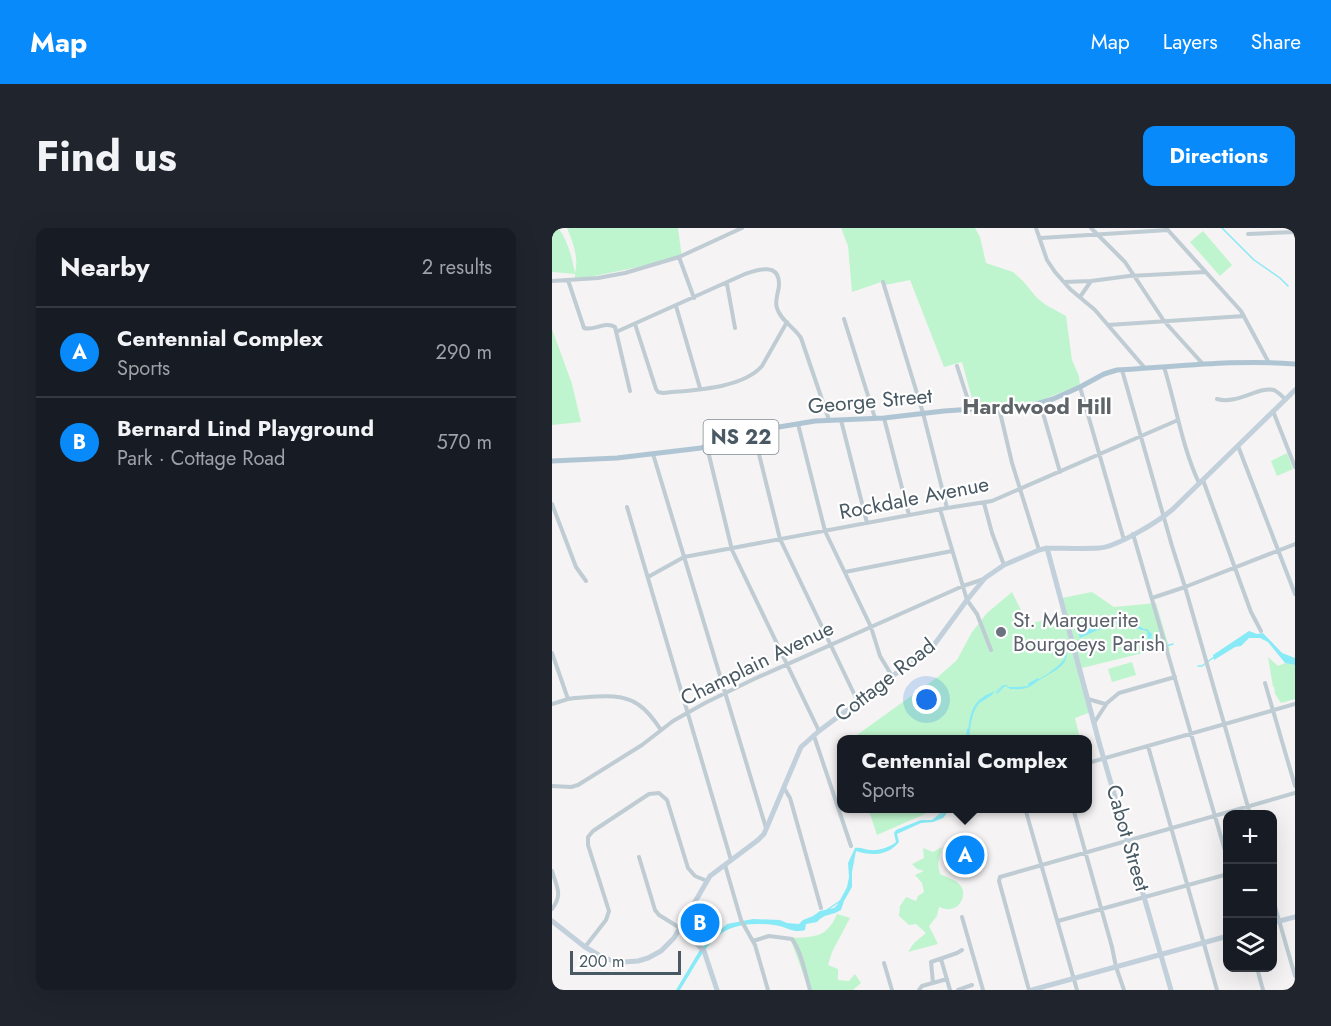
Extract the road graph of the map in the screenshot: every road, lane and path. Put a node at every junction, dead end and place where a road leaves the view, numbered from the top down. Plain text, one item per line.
1 (742, 228) edge
2 (1036, 228) edge
3 (1091, 228) edge
4 (1167, 229) edge
5 (1295, 232) edge
6 (1248, 234) dead end
7 (1098, 235) junction
8 (1041, 238) junction
9 (679, 257) junction
10 (1206, 272) junction
11 (1134, 275) junction
12 (568, 280) junction
13 (552, 281) edge
14 (1091, 281) junction
15 (883, 282) dead end
16 (1064, 282) junction
17 (727, 284) junction
18 (1080, 297) junction
19 (694, 298) junction
20 (676, 306) junction
21 (1245, 316) junction
22 (844, 319) dead end
23 (1164, 321) junction
24 (787, 322) junction
25 (635, 324) junction
26 (1108, 325) junction
27 (735, 328) dead end
28 (616, 332) junction
29 (1270, 363) junction
30 (1203, 364) junction
31 (1295, 364) edge
32 (957, 366) dead end
33 (1164, 366) junction
34 (1144, 367) junction
35 (1122, 370) junction
36 (1080, 387) junction
37 (700, 388) junction
38 (1295, 390) edge
39 (630, 391) dead end
40 (1217, 399) dead end
41 (1285, 399) junction
42 (1040, 403) junction
43 (999, 408) junction
44 (971, 409) junction
45 (1273, 411) junction
46 (923, 413) junction
47 (875, 418) junction
48 (884, 418) junction
49 (828, 420) junction
50 (841, 420) junction
51 (1178, 420) junction
52 (798, 424) junction
53 (754, 434) junction
54 (1141, 437) junction
55 (1238, 446) junction
56 (707, 447) junction
57 (653, 454) junction
58 (1099, 455) junction
59 (552, 461) edge
60 (1295, 467) edge
61 (1060, 472) junction
62 (1201, 482) junction
63 (1020, 489) junction
64 (984, 503) junction
65 (552, 504) edge
66 (627, 507) dead end
67 (947, 508) junction
68 (940, 509) junction
69 (909, 515) junction
70 (1163, 517) junction
71 (867, 523) junction
72 (825, 531) junction
73 (1133, 534) junction
74 (780, 539) junction
75 (1124, 540) junction
76 (1295, 544) edge
77 (1047, 548) junction
78 (731, 549) junction
79 (1038, 550) junction
80 (1278, 550) junction
81 (952, 551) junction
82 (684, 557) junction
83 (1004, 565) junction
84 (1236, 567) junction
85 (845, 572) junction
86 (648, 578) junction
87 (985, 578) junction
88 (586, 581) dead end
89 (963, 586) junction
90 (1185, 587) junction
91 (1295, 594) edge
92 (1152, 598) junction
93 (967, 600) junction
94 (871, 627) junction
95 (1261, 631) dead end
96 (830, 644) junction
97 (991, 650) dead end
98 (552, 653) edge
99 (786, 664) junction
100 (892, 676) junction
101 (1175, 677) junction
102 (1265, 683) dead end
103 (725, 693) junction
104 (568, 699) junction
105 (1088, 699) junction
106 (858, 702) junction
107 (552, 704) edge
108 (1106, 704) junction
109 (1295, 704) edge
110 (1274, 711) junction
111 (687, 712) junction
112 (1095, 723) junction
113 (1224, 725) junction
114 (661, 730) junction
115 (816, 733) junction
116 (1191, 734) junction
117 (1148, 746) junction
118 (1104, 758) junction
119 (1092, 762) edge
120 (552, 786) edge
121 (1295, 786) edge
122 (784, 788) junction
123 (1295, 793) edge
124 (837, 801) edge
125 (1247, 807) junction
126 (1248, 810) edge
127 (841, 813) edge
128 (1027, 813) edge
129 (1074, 813) edge
130 (1215, 815) junction
131 (1171, 827) junction
132 (766, 829) junction
133 (1128, 840) junction
134 (851, 846) dead end
135 (1223, 846) edge
136 (1084, 852) junction
137 (639, 857) dead end
138 (731, 860) junction
139 (1041, 864) junction
140 (725, 865) junction
141 (552, 871) edge
142 (1223, 875) edge
143 (707, 881) junction
144 (1188, 885) junction
145 (1145, 897) junction
146 (821, 908) dead end
147 (552, 909) edge
148 (1101, 909) junction
149 (1277, 912) edge
150 (962, 916) dead end
151 (1295, 917) edge
152 (552, 921) edge
153 (1058, 921) junction
154 (1280, 921) junction
155 (1277, 922) edge
156 (680, 928) junction
157 (1223, 937) edge
158 (753, 941) junction
159 (1203, 942) junction
160 (585, 947) junction
161 (962, 950) dead end
162 (1160, 954) junction
163 (941, 959) junction
164 (884, 963) dead end
165 (1116, 967) junction
166 (1258, 972) edge
167 (1295, 976) edge
168 (947, 979) junction
169 (1073, 979) junction
170 (933, 983) junction
171 (972, 985) dead end
172 (717, 990) edge
173 (768, 990) edge
174 (810, 990) edge
175 (892, 990) edge
176 (919, 990) edge
177 (950, 990) edge
178 (958, 990) edge
179 (983, 990) edge
180 (1031, 990) edge
181 (1077, 990) edge
182 (1124, 990) edge
183 (1171, 990) edge
184 (1217, 990) edge
185 (1263, 990) edge

1 - 9 street
2 - 8 street
3 - 7 street
4 - 7 street
4 - 10 street
5 - 6 street
7 - 8 street
7 - 11 street
8 - 16 street
9 - 12 street
9 - 19 street
10 - 11 street
10 - 21 street
11 - 14 street
11 - 23 street
12 - 13 street
12 - 28 street
14 - 16 street
14 - 18 street
15 - 46 street
16 - 18 street
17 - 19 street
17 - 24 street
17 - 27 street
18 - 26 street
19 - 20 street
20 - 25 street
20 - 37 street
21 - 23 street
21 - 29 street
22 - 47 street
23 - 26 street
23 - 30 street
24 - 37 street
24 - 49 street
25 - 28 street
25 - 37 street
26 - 34 street
28 - 39 street
29 - 30 main road, George Street / NS 22
29 - 31 main road, George Street / NS 22
30 - 33 main road, George Street / NS 22
32 - 44 street
33 - 34 main road, George Street / NS 22
33 - 51 street
34 - 35 main road, George Street / NS 22
35 - 36 main road, George Street / NS 22
35 - 54 street
36 - 42 main road, George Street / NS 22
36 - 58 street
38 - 41 street, Cottage Road
40 - 41 street
41 - 45 street, Cottage Road
42 - 43 main road, George Street / NS 22
42 - 61 street
43 - 44 main road, George Street / NS 22
43 - 63 street
44 - 46 main road, George Street / NS 22
45 - 55 street, Cottage Road
45 - 60 street
46 - 48 main road, George Street / NS 22
46 - 67 street
47 - 48 main road, George Street / NS 22
47 - 50 main road, George Street / NS 22
48 - 69 street
49 - 50 main road, George Street / NS 22
49 - 52 main road, George Street / NS 22
50 - 71 street
51 - 54 street, Rockdale Avenue
51 - 62 street
52 - 53 main road, George Street / NS 22
52 - 72 street
53 - 56 main road, George Street / NS 22
53 - 74 street
54 - 58 street, Rockdale Avenue
54 - 70 street
55 - 62 street, Cottage Road
55 - 80 street
56 - 57 main road, George Street / NS 22
56 - 78 street
57 - 59 main road, George Street / NS 22
57 - 82 street
58 - 61 street, Rockdale Avenue
58 - 75 street
61 - 63 street, Rockdale Avenue
62 - 70 street, Cottage Road
62 - 84 street
63 - 64 street, Rockdale Avenue
63 - 79 street
64 - 67 street, Rockdale Avenue
64 - 83 street
65 - 88 street
66 - 86 street
67 - 68 street, Rockdale Avenue
68 - 69 street, Rockdale Avenue
68 - 81 street
69 - 71 street, Rockdale Avenue
70 - 73 street, Cottage Road
70 - 90 street
71 - 72 street, Rockdale Avenue
72 - 74 street, Rockdale Avenue
72 - 85 street
73 - 75 street, Cottage Road
73 - 92 street
74 - 78 street, Rockdale Avenue
74 - 96 street
75 - 77 street, Cottage Road
76 - 80 street
77 - 79 street, Cottage Road
77 - 105 street, Cabot Street
78 - 82 street, Rockdale Avenue
78 - 99 street
79 - 83 street, Cottage Road
80 - 84 street
80 - 91 street
81 - 85 street
81 - 89 street
82 - 86 street, Rockdale Avenue
82 - 103 street
83 - 87 street, Cottage Road
84 - 90 street
84 - 95 street
85 - 94 street
86 - 111 street
87 - 89 street, Champlain Avenue
87 - 93 street, Cottage Road
89 - 93 street
89 - 94 street, Champlain Avenue
90 - 92 street
90 - 113 street
92 - 101 street
93 - 97 street
93 - 100 street, Cottage Road
94 - 96 street, Champlain Avenue
94 - 100 street
96 - 99 street, Champlain Avenue
96 - 106 street
98 - 104 street
99 - 103 street, Champlain Avenue
99 - 115 street
100 - 106 street, Cottage Road
101 - 108 street
101 - 116 street
102 - 110 street
103 - 111 street, Champlain Avenue
103 - 132 street
104 - 107 street
104 - 114 street
105 - 108 street
105 - 112 street, Cabot Street
106 - 115 street, Cottage Road
108 - 112 street
109 - 110 street
110 - 113 street
110 - 121 street
111 - 114 street, Champlain Avenue
111 - 138 street
112 - 118 street, Cabot Street
113 - 116 street
113 - 125 street
114 - 120 street, Champlain Avenue
115 - 122 street, Cottage Road
115 - 124 street
116 - 117 street
116 - 130 street
117 - 118 street
117 - 131 street
118 - 119 street
118 - 133 street, Cabot Street
122 - 132 street, Cottage Road
122 - 146 street
123 - 125 street
125 - 126 street
125 - 130 street
127 - 134 street
128 - 139 street
129 - 136 street
130 - 131 street
130 - 135 street
131 - 133 street
131 - 144 street
132 - 138 street, Cottage Road
133 - 136 street
133 - 145 street, Cabot Street
136 - 139 street
136 - 148 street
137 - 156 street
138 - 140 street, Cottage Road
139 - 153 street
139 - 180 street
140 - 143 street, Cottage Road
140 - 158 street
141 - 147 street
142 - 144 street
143 - 156 street, Cottage Road
143 - 160 street
144 - 145 street
144 - 159 street
145 - 148 street
145 - 162 street, Cabot Street
148 - 153 street
148 - 165 street
149 - 154 street
150 - 179 street
151 - 154 street
152 - 160 street, Cottage Road
153 - 169 street
154 - 155 street
154 - 167 street
156 - 160 street, Cottage Road
156 - 172 street
157 - 159 street
158 - 173 street
158 - 174 street
159 - 162 street
159 - 184 street
161 - 163 street
162 - 165 street
162 - 183 street, Cabot Street
163 - 168 street
163 - 170 street
164 - 175 street
165 - 169 street
165 - 182 street
166 - 185 street
168 - 170 street
168 - 177 street
169 - 180 street
169 - 181 street
170 - 176 street
171 - 178 street

